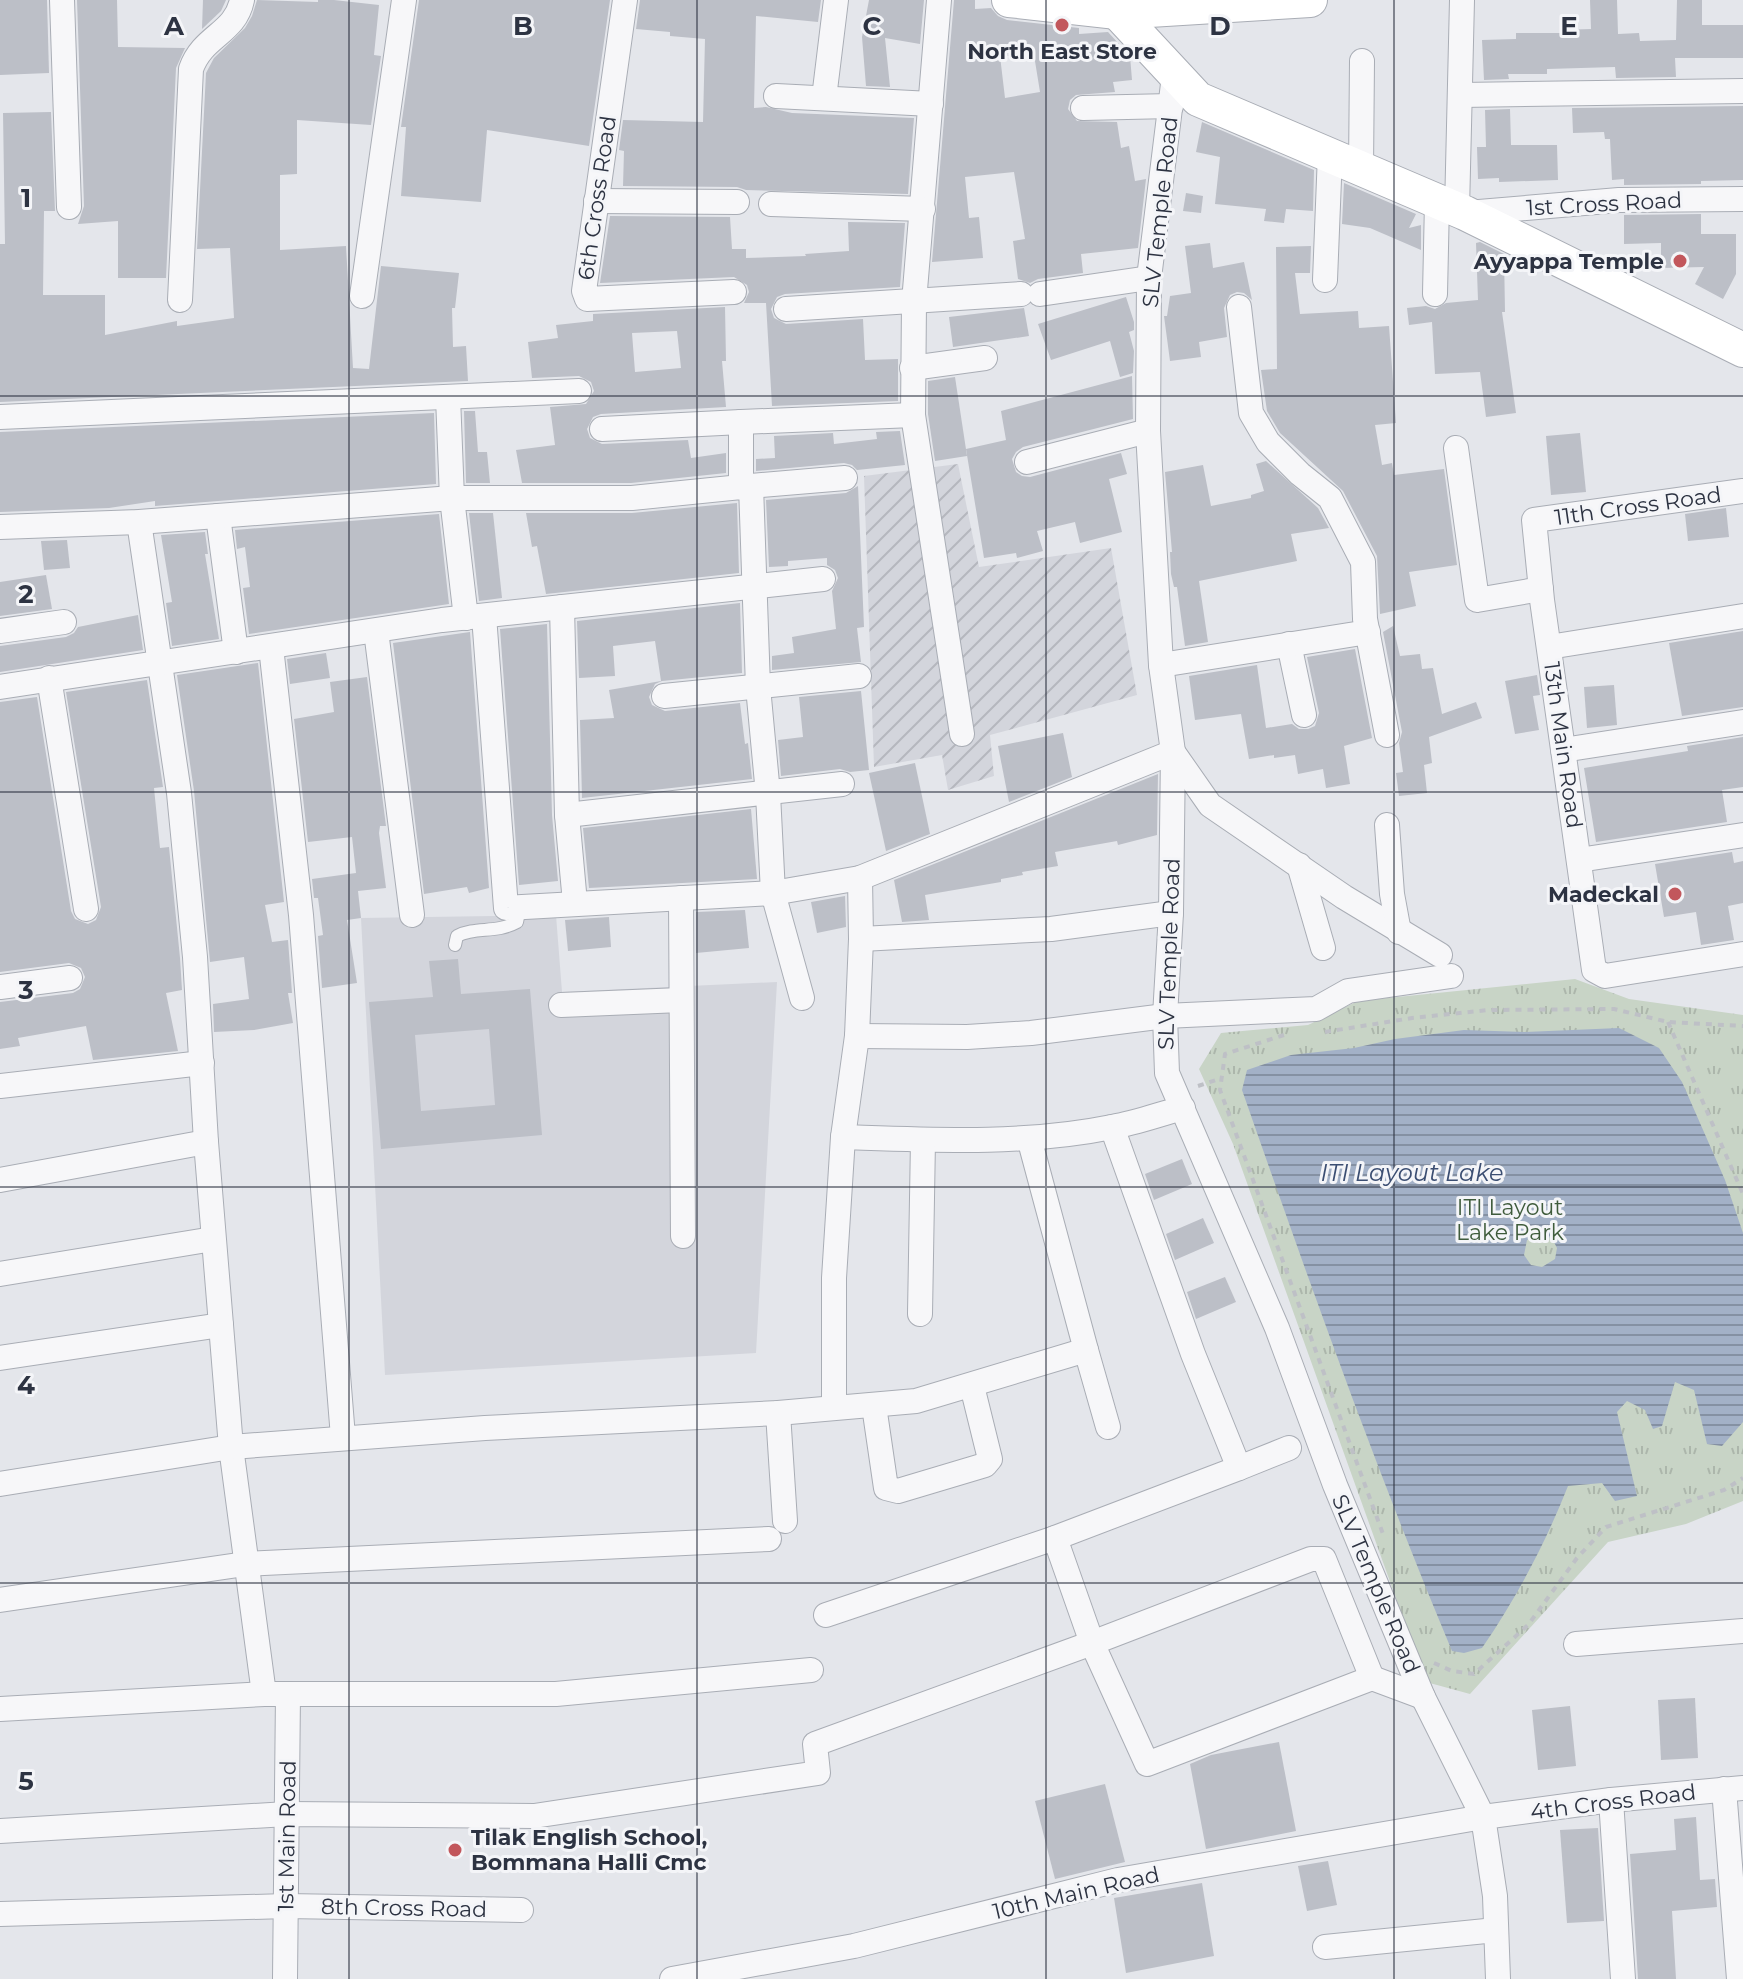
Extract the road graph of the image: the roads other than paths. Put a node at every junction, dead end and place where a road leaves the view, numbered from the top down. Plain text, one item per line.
1 (62, 0) edge
2 (242, 0) edge
3 (404, 0) edge
4 (625, 0) edge
5 (836, 0) edge
6 (939, 0) edge
7 (1009, 0) edge
8 (1310, 0) edge
9 (1462, 0) edge
10 (1163, 5) edge
11 (1117, 12) junction
12 (1362, 61) dead end
13 (1172, 91) junction
14 (1743, 91) edge
15 (1461, 95) junction
16 (776, 96) dead end
17 (824, 98) junction
18 (931, 104) junction
19 (1083, 108) dead end
20 (1330, 154) junction
21 (1361, 169) junction
22 (1743, 199) edge
23 (596, 201) junction
24 (737, 202) dead end
25 (771, 204) dead end
26 (69, 207) dead end
27 (1453, 208) junction
28 (923, 209) junction
29 (1149, 278) junction
30 (1325, 280) dead end
31 (734, 292) dead end
32 (1435, 294) dead end
33 (362, 296) dead end
34 (180, 300) dead end
35 (914, 302) junction
36 (1239, 307) dead end
37 (786, 309) dead end
38 (1743, 350) edge
39 (985, 358) dead end
40 (912, 368) junction
41 (579, 391) dead end
42 (448, 397) junction
43 (913, 415) junction
44 (0, 417) edge
45 (741, 422) junction
46 (602, 429) dead end
47 (1148, 431) junction
48 (1456, 448) dead end
49 (1027, 462) dead end
50 (845, 478) dead end
51 (746, 486) junction
52 (1743, 491) edge
53 (452, 498) junction
54 (218, 516) junction
55 (1534, 520) joint
56 (139, 522) junction
57 (0, 527) edge
58 (823, 579) dead end
59 (756, 585) junction
60 (1541, 589) junction
61 (562, 607) junction
62 (1743, 616) edge
63 (475, 617) junction
64 (64, 622) dead end
65 (0, 631) edge
66 (376, 631) junction
67 (1368, 632) junction
68 (1289, 644) junction
69 (271, 647) junction
70 (1549, 647) junction
71 (236, 652) junction
72 (160, 661) junction
73 (1161, 665) junction
74 (859, 676) dead end
75 (49, 678) junction
76 (0, 687) edge
77 (758, 687) junction
78 (664, 696) dead end
79 (1304, 715) dead end
80 (1743, 722) edge
81 (962, 734) dead end
82 (1387, 735) dead end
83 (1563, 750) junction
84 (1173, 752) junction
85 (842, 784) dead end
86 (768, 794) junction
87 (567, 815) junction
88 (1387, 825) dead end
89 (1743, 835) edge
90 (1579, 860) junction
91 (1299, 865) junction
92 (860, 878) junction
93 (773, 893) junction
94 (681, 898) junction
95 (575, 903) junction
96 (520, 907) junction
97 (86, 909) dead end
98 (1171, 913) junction
99 (412, 915) dead end
100 (1399, 932) junction
101 (861, 939) junction
102 (455, 945) dead end
103 (1323, 948) dead end
104 (1743, 954) edge
105 (70, 978) dead end
106 (0, 987) edge
107 (802, 998) dead end
108 (681, 1000) junction
109 (561, 1005) dead end
110 (1165, 1016) junction
111 (857, 1036) junction
112 (202, 1063) junction
113 (0, 1086) edge
114 (1183, 1108) junction
115 (1112, 1127) junction
116 (843, 1137) junction
117 (1029, 1138) junction
118 (923, 1140) junction
119 (206, 1142) junction
120 (0, 1180) edge
121 (683, 1236) dead end
122 (213, 1239) junction
123 (0, 1274) edge
124 (920, 1314) dead end
125 (221, 1325) junction
126 (1086, 1350) junction
127 (0, 1358) edge
128 (972, 1386) junction
129 (874, 1406) junction
130 (834, 1407) junction
131 (778, 1413) junction
132 (1108, 1427) dead end
133 (343, 1437) junction
134 (231, 1447) junction
135 (1289, 1448) dead end
136 (1239, 1468) junction
137 (0, 1484) edge
138 (1055, 1538) junction
139 (245, 1564) junction
140 (0, 1600) edge
141 (826, 1615) dead end
142 (1743, 1631) edge
143 (1092, 1643) junction
144 (1576, 1644) dead end
145 (811, 1670) dead end
146 (1372, 1678) junction
147 (264, 1694) junction
148 (288, 1694) junction
149 (1423, 1697) junction
150 (0, 1709) edge
151 (1734, 1788) edge
152 (1611, 1800) junction
153 (287, 1814) junction
154 (1483, 1817) junction
155 (0, 1831) edge
156 (286, 1906) junction
157 (521, 1910) dead end
158 (0, 1914) edge
159 (1496, 1930) junction
160 (1325, 1947) dead end
161 (285, 1979) edge
162 (663, 1979) edge
163 (672, 1979) edge
164 (1498, 1979) edge
165 (1623, 1979) edge
166 (1739, 1979) edge

1 - 26 street
2 - 34 street
3 - 33 street
4 - 23 street, 6th Cross Road
5 - 17 street
6 - 18 street
7 - 11 street
8 - 10 street
9 - 15 street
10 - 11 street
11 - 13 street
12 - 21 street
13 - 19 street
13 - 20 street
13 - 29 street, SLV Temple Road
14 - 15 street
15 - 27 street
16 - 17 street
17 - 18 street
18 - 28 street
20 - 21 street
20 - 30 street
21 - 27 street
22 - 27 street, 1st Cross Road
23 - 24 street
23 - 31 street, 6th Cross Road
25 - 28 street
27 - 32 street
27 - 38 street
28 - 35 street
29 - 35 street
29 - 47 street, SLV Temple Road
35 - 37 street
35 - 40 street
36 - 67 street
39 - 40 street
40 - 43 street
41 - 42 street
42 - 44 street
42 - 53 street
43 - 45 street
43 - 81 street
45 - 46 street
45 - 51 street
47 - 49 street
47 - 73 street, SLV Temple Road
48 - 60 street
50 - 51 street
51 - 53 street
51 - 59 street
52 - 55 street, 11th Cross Road
53 - 54 street
53 - 63 street
54 - 56 street
54 - 71 street
55 - 60 street, 13th Main Road
56 - 57 street
56 - 72 street
58 - 59 street
59 - 61 street
59 - 77 street
60 - 70 street, 13th Main Road
61 - 63 street
61 - 87 street
62 - 70 street
63 - 66 street
63 - 96 street
64 - 65 street
66 - 69 street
66 - 99 street
67 - 68 street
67 - 82 street
68 - 73 street
68 - 79 street
69 - 71 street
69 - 133 street
70 - 83 street, 13th Main Road
71 - 72 street
72 - 75 street
72 - 112 street
73 - 84 street, SLV Temple Road
74 - 77 street
75 - 76 street
75 - 97 street
77 - 78 street
77 - 86 street
80 - 83 street
83 - 90 street, 13th Main Road
84 - 91 street
84 - 92 street
84 - 98 street, SLV Temple Road
85 - 86 street
86 - 87 street
86 - 93 street
87 - 95 street
88 - 100 street
89 - 90 street
90 - 104 street, 13th Main Road
91 - 100 street
91 - 103 street
92 - 93 street
92 - 101 street
93 - 94 street
93 - 107 street
94 - 95 street
94 - 108 street
95 - 96 street
96 - 102 lane
98 - 101 street
98 - 110 street, SLV Temple Road
100 - 110 street
101 - 111 street
105 - 106 street
108 - 109 street
108 - 121 street
110 - 111 street
110 - 114 street, SLV Temple Road
111 - 116 street
112 - 113 street
112 - 119 street
114 - 115 street
114 - 149 street, SLV Temple Road
115 - 117 street
115 - 136 street
116 - 118 street
116 - 130 street
117 - 118 street
117 - 126 street
118 - 124 street
119 - 120 street
119 - 122 street
122 - 123 street
122 - 125 street
125 - 127 street
125 - 134 street
126 - 128 street
126 - 132 street
128 - 129 street
128 - 129 street
129 - 130 street
130 - 131 street
131 - 133 street
131 - 139 street
133 - 134 street
134 - 137 street
134 - 139 street
135 - 136 street
136 - 138 street
138 - 141 street
138 - 143 street
139 - 140 street
139 - 147 street
142 - 144 street
143 - 146 street
143 - 146 street
143 - 153 street
145 - 148 street
146 - 149 street
147 - 148 street
147 - 150 street
148 - 153 street, 1st Main Road
149 - 154 street, SLV Temple Road
151 - 152 street, 4th Cross Road
151 - 166 street
152 - 154 street, 4th Cross Road
152 - 165 street
153 - 155 street
153 - 156 street, 1st Main Road
154 - 159 street, SLV Temple Road
154 - 163 street, 10th Main Road
156 - 157 street, 8th Cross Road
156 - 158 street, 8th Cross Road
156 - 161 street, 1st Main Road
159 - 160 street
159 - 164 street, SLV Temple Road
162 - 163 street, 10th Main Road

